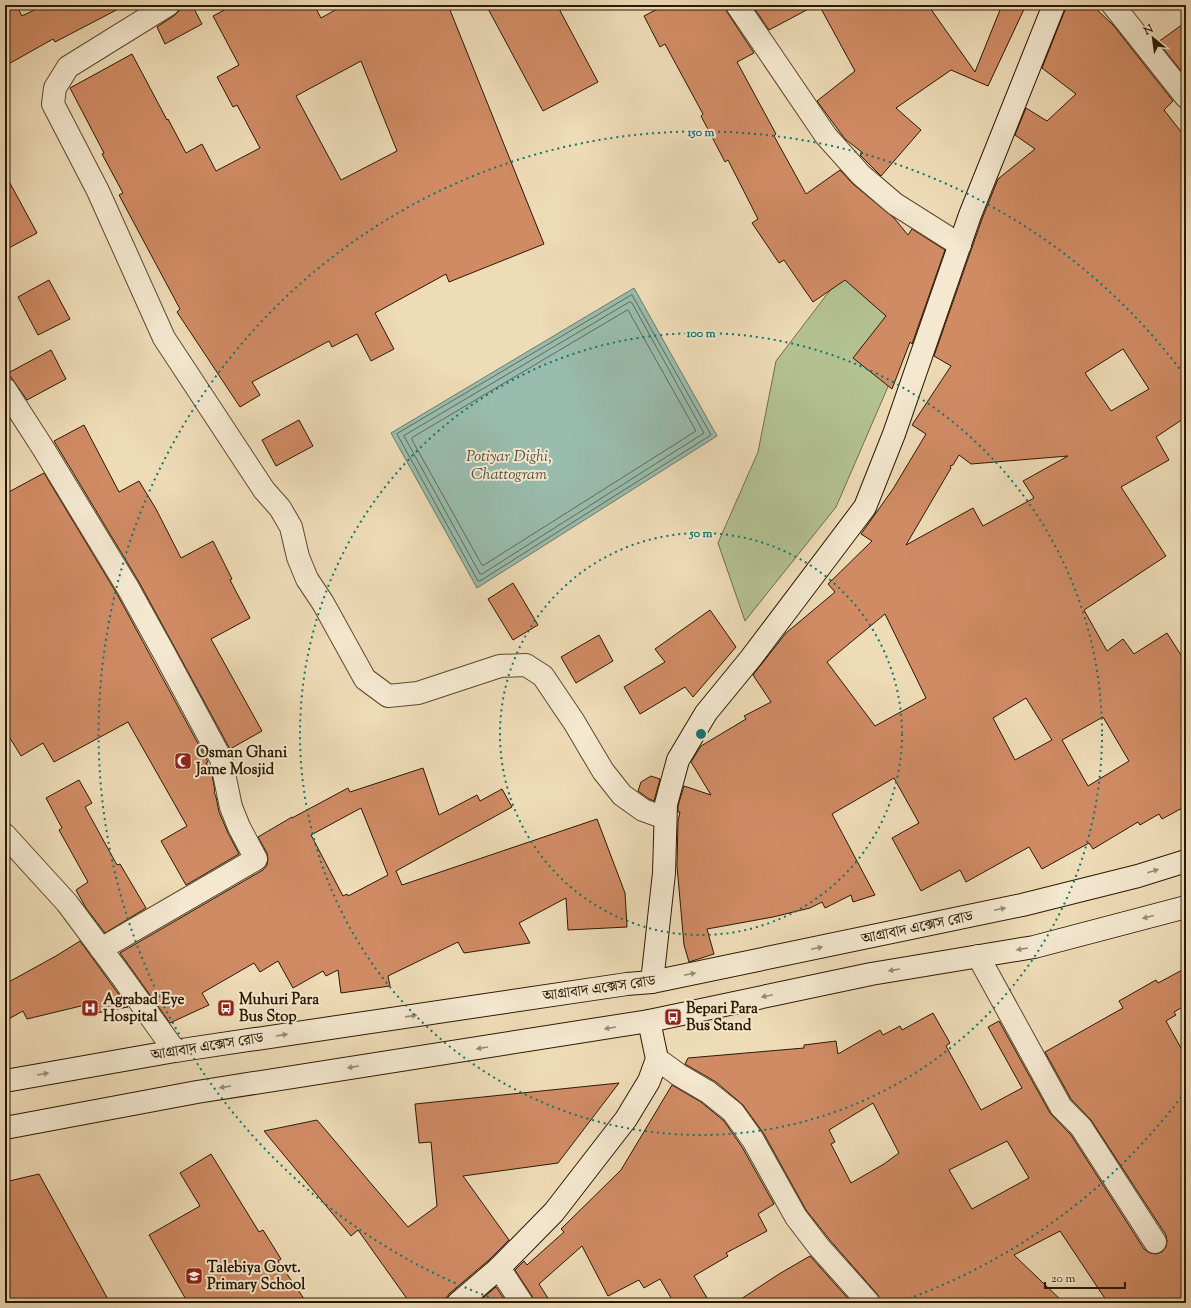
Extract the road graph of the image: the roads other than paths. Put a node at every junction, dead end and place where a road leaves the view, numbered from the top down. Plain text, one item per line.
1 (168, 5) edge
2 (737, 5) edge
3 (1054, 5) edge
4 (1113, 5) edge
5 (1186, 97) edge
6 (960, 245) junction
7 (5, 389) edge
8 (665, 818) junction
9 (5, 834) edge
10 (1186, 861) edge
11 (1186, 907) edge
12 (101, 949) junction
13 (978, 956) junction
14 (652, 982) junction
15 (649, 1021) junction
16 (175, 1051) junction
17 (657, 1059) junction
18 (5, 1081) edge
19 (5, 1128) edge
20 (1155, 1242) dead end
21 (499, 1268) junction
22 (458, 1303) edge
23 (522, 1303) edge
24 (868, 1303) edge

1 - 8 street
2 - 6 street
3 - 6 street
4 - 5 street
6 - 8 street
7 - 12 street
8 - 14 street
9 - 12 street
14 -> 10 street, আগ্রাবাদ এক্সেস রোড
11 -> 13 street
12 - 16 street
13 -> 15 street
13 - 20 street
16 -> 14 street, আগ্রাবাদ এক্সেস রোড
15 - 17 street
15 -> 19 street
18 -> 16 street, আগ্রাবাদ এক্সেস রোড
17 - 21 street
17 - 24 street
21 - 22 street
21 - 23 street

